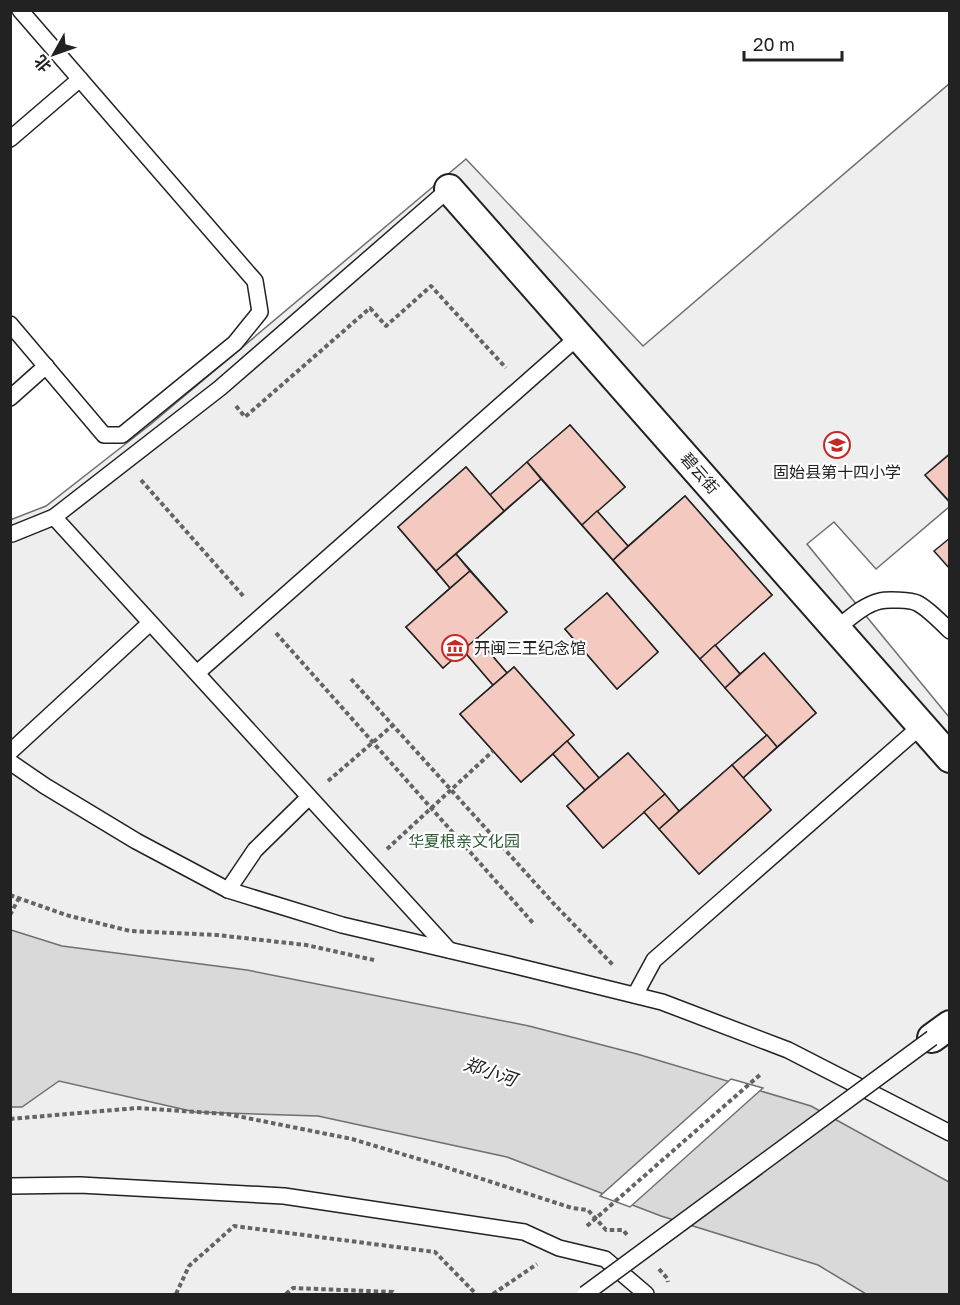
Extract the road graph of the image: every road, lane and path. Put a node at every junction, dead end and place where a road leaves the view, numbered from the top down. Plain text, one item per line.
1 (20, 10) edge
2 (80, 79) junction
3 (10, 139) edge
4 (449, 189) joint
5 (10, 324) edge
6 (579, 336) junction
7 (46, 366) junction
8 (522, 386) junction
9 (220, 388) junction
10 (10, 398) edge
11 (125, 461) junction
12 (54, 517) junction
13 (10, 533) edge
14 (261, 616) junction
15 (150, 622) junction
16 (836, 629) junction
17 (950, 631) edge
18 (196, 673) junction
19 (351, 680) dead end
20 (393, 725) junction
21 (921, 726) junction
22 (373, 742) junction
23 (493, 751) dead end
24 (10, 752) edge
25 (950, 758) edge
26 (10, 762) edge
27 (451, 790) junction
28 (309, 797) junction
29 (431, 808) junction
30 (371, 864) junction
31 (228, 890) junction
32 (10, 895) edge
33 (19, 898) junction
34 (10, 915) edge
35 (533, 923) dead end
36 (449, 950) junction
37 (384, 962) dead end
38 (646, 974) junction
39 (634, 995) junction
40 (941, 1031) edge
41 (762, 1073) dead end
42 (10, 1119) edge
43 (950, 1133) edge
44 (10, 1186) edge
45 (587, 1226) dead end
46 (630, 1238) dead end
47 (652, 1262) dead end
48 (668, 1286) dead end
49 (176, 1294) edge
50 (286, 1294) edge
51 (395, 1294) edge
52 (476, 1294) edge
53 (585, 1294) edge
54 (646, 1294) edge

1 - 2 lane
2 - 3 lane
2 - 7 lane
4 - 6 street, 碧云街
4 - 9 lane
5 - 7 lane
6 - 8 lane
6 - 16 street, 碧云街
7 - 10 lane
8 - 9 path
8 - 14 lane
9 - 11 lane
11 - 12 lane
11 - 14 path
12 - 13 lane
12 - 15 lane
14 - 18 lane
14 - 22 path
15 - 18 lane
15 - 24 lane
16 - 17 lane
16 - 21 street, 碧云街
18 - 28 lane
19 - 20 path
20 - 22 path
20 - 27 path
21 - 25 street, 碧云街
21 - 38 lane
22 - 28 path
22 - 29 path
23 - 27 path
26 - 31 lane
27 - 29 path
27 - 38 path
28 - 30 lane
28 - 31 lane
29 - 30 path
29 - 35 path
30 - 36 lane
31 - 36 lane
32 - 33 path
33 - 34 path
33 - 37 path
36 - 39 lane
38 - 39 lane
39 - 43 lane
40 - 53 lane, bridge
41 - 45 path, bridge
42 - 46 path
44 - 54 lane
47 - 48 path
49 - 52 path
50 - 51 path

